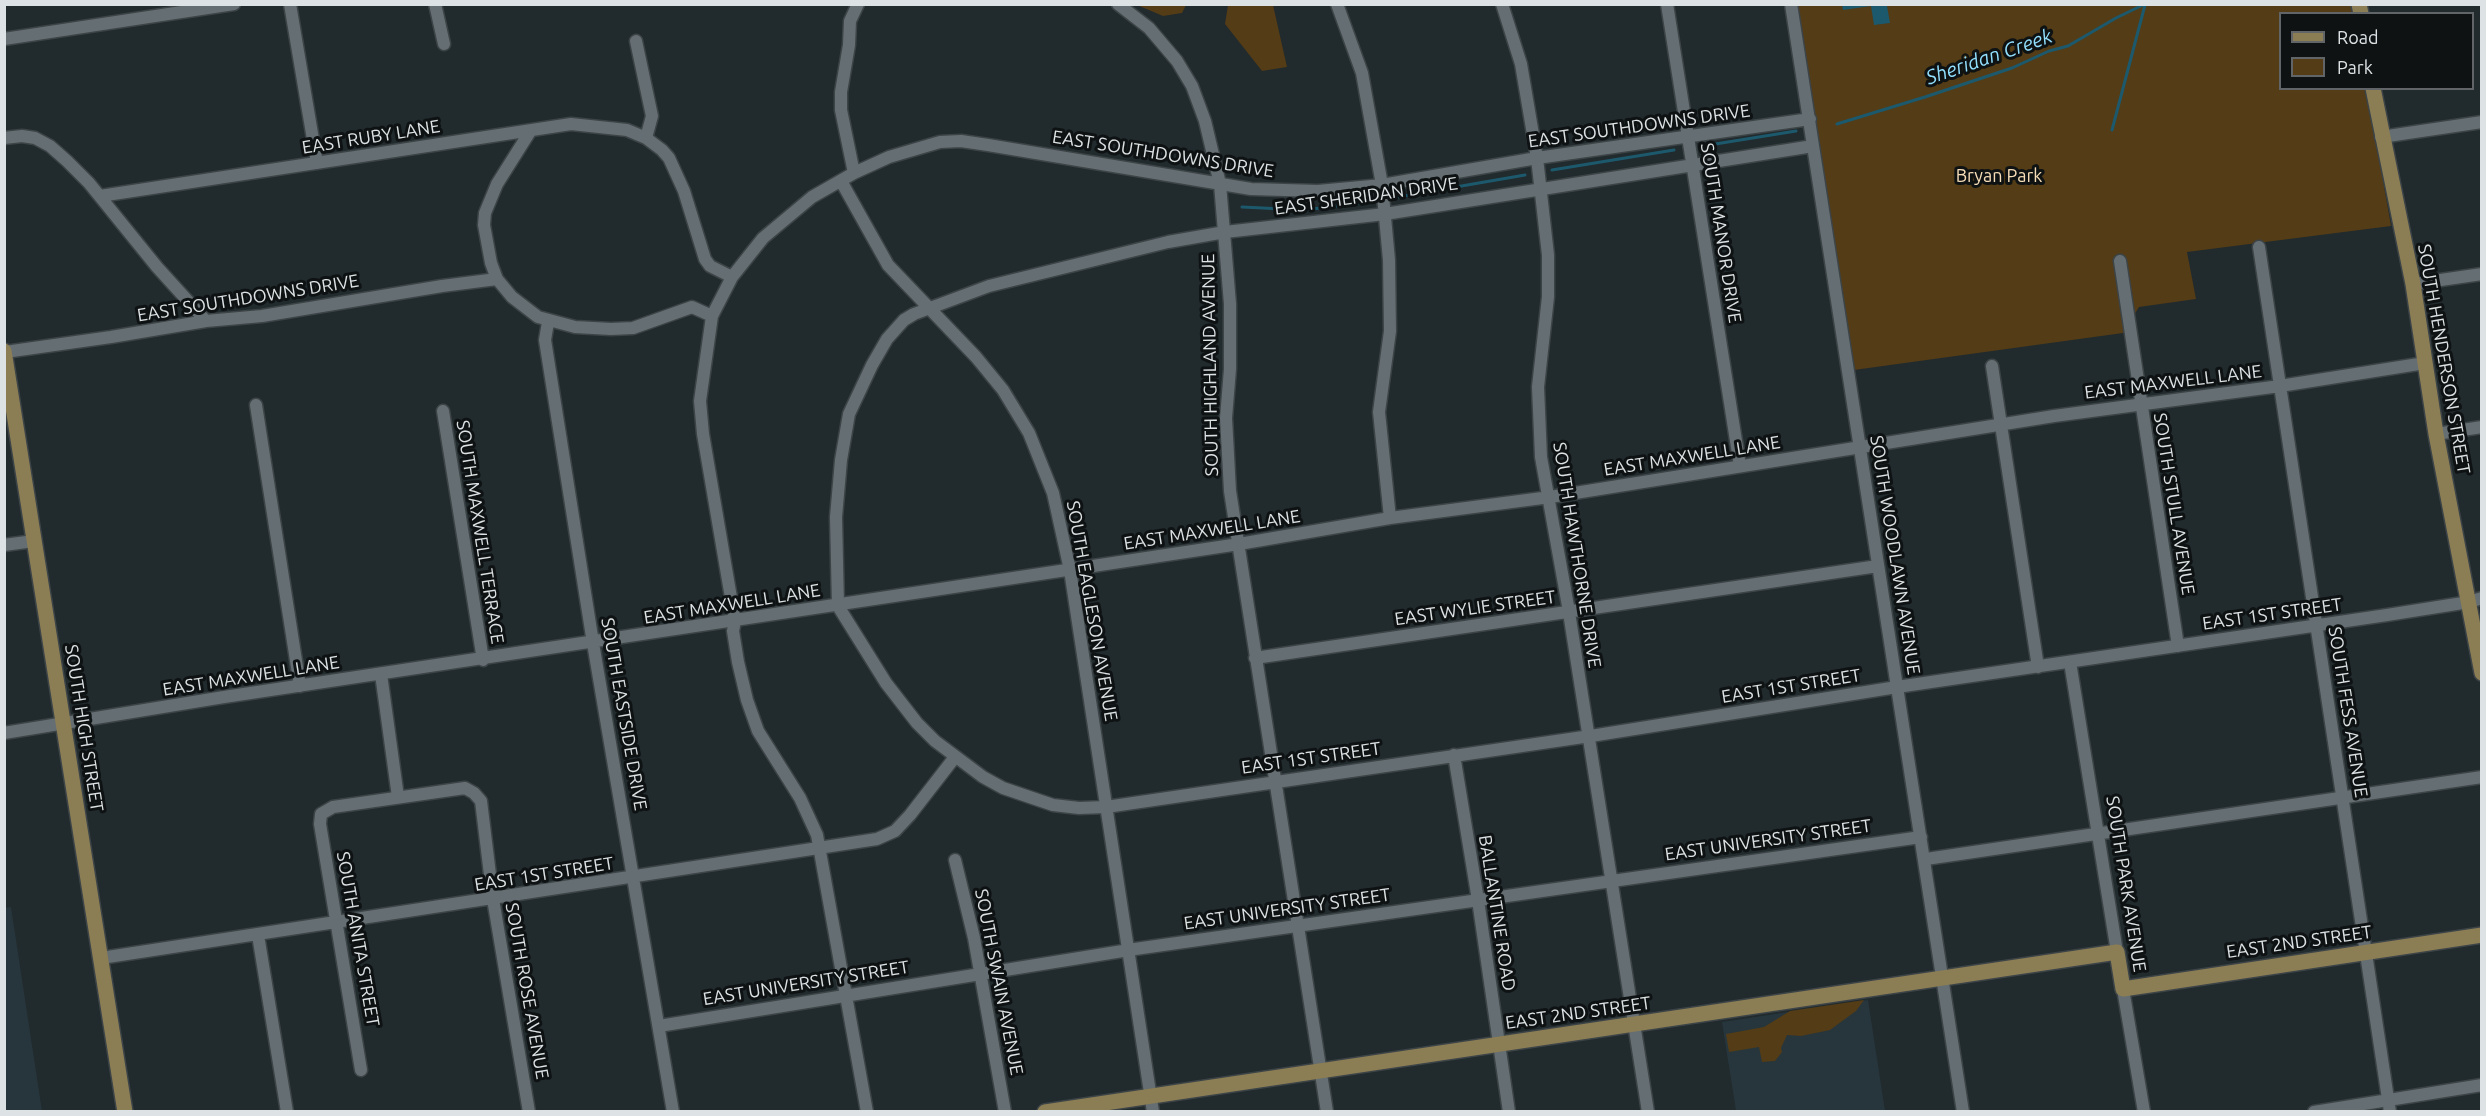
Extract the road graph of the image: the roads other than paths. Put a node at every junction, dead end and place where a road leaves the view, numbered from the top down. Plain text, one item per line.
1 (234, 4) edge
2 (290, 4) edge
3 (435, 4) edge
4 (858, 4) edge
5 (1118, 4) edge
6 (1337, 4) edge
7 (1502, 4) edge
8 (1667, 4) edge
9 (1791, 4) edge
10 (4, 39) edge
11 (636, 42) dead end
12 (444, 44) dead end
13 (2373, 90) edge
14 (1810, 119) junction
15 (2481, 122) edge
16 (531, 130) junction
17 (1688, 137) junction
18 (2381, 137) junction
19 (4, 138) edge
20 (646, 138) junction
21 (1813, 146) junction
22 (1538, 158) junction
23 (317, 163) junction
24 (1691, 165) junction
25 (854, 173) junction
26 (841, 181) junction
27 (1220, 184) junction
28 (1382, 185) junction
29 (1541, 189) junction
30 (100, 196) junction
31 (1385, 214) junction
32 (1225, 232) junction
33 (2259, 247) dead end
34 (2120, 261) dead end
35 (2481, 274) edge
36 (732, 277) junction
37 (497, 279) junction
38 (2413, 284) junction
39 (929, 308) junction
40 (712, 316) junction
41 (206, 321) junction
42 (548, 322) junction
43 (5, 351) edge
44 (2425, 363) junction
45 (1992, 366) dead end
46 (2280, 386) junction
47 (256, 405) dead end
48 (2141, 405) junction
49 (442, 411) dead end
50 (2002, 424) junction
51 (2481, 427) edge
52 (2436, 434) junction
53 (1860, 446) junction
54 (1740, 466) junction
55 (1550, 497) junction
56 (1390, 518) junction
57 (34, 540) junction
58 (1239, 544) junction
59 (4, 545) edge
60 (1878, 566) junction
61 (1070, 570) junction
62 (2475, 600) edge
63 (838, 606) junction
64 (1569, 612) junction
65 (735, 621) junction
66 (2316, 626) junction
67 (593, 643) junction
68 (2178, 646) junction
69 (1255, 658) junction
70 (483, 660) junction
71 (2070, 662) junction
72 (2038, 667) junction
73 (2481, 672) edge
74 (381, 674) junction
75 (300, 686) junction
76 (1897, 687) junction
77 (63, 724) junction
78 (4, 733) edge
79 (1588, 736) junction
80 (1454, 756) junction
81 (955, 757) junction
82 (2481, 777) edge
83 (1274, 781) junction
84 (398, 797) junction
85 (2343, 798) junction
86 (1106, 807) junction
87 (2099, 833) junction
88 (1921, 837) junction
89 (820, 849) junction
90 (956, 860) dead end
91 (1926, 860) junction
92 (634, 878) junction
93 (1611, 881) junction
94 (493, 899) junction
95 (1478, 900) junction
96 (337, 924) junction
97 (1297, 925) junction
98 (258, 935) junction
99 (2481, 935) edge
100 (1127, 950) junction
101 (2117, 952) junction
102 (2365, 952) junction
103 (101, 958) junction
104 (981, 973) junction
105 (1943, 978) junction
106 (2123, 989) junction
107 (847, 994) junction
108 (1634, 1024) junction
109 (659, 1026) junction
110 (1499, 1044) junction
111 (361, 1070) dead end
112 (1321, 1071) junction
113 (2481, 1085) edge
114 (1151, 1104) edge
115 (2389, 1106) edge
116 (125, 1112) edge
117 (287, 1112) edge
118 (530, 1112) edge
119 (673, 1112) edge
120 (867, 1112) edge
121 (1005, 1112) edge
122 (1045, 1112) edge
123 (1327, 1112) edge
124 (1509, 1112) edge
125 (1648, 1112) edge
126 (1963, 1112) edge
127 (2144, 1112) edge
128 (2314, 1112) edge

1 - 10 street
2 - 23 street
3 - 12 street
4 - 25 street
5 - 27 street, SOUTH HIGHLAND AVENUE
6 - 28 street
7 - 22 street, SOUTH HAWTHORNE DRIVE
8 - 17 street, SOUTH MANOR DRIVE
9 - 14 street, SOUTH WOODLAWN AVENUE
11 - 20 street
13 - 18 street, SOUTH HENDERSON STREET
14 - 17 street, EAST SOUTHDOWNS DRIVE
14 - 21 street, SOUTH WOODLAWN AVENUE
15 - 18 street
16 - 20 street, EAST RUBY LANE
16 - 23 street, EAST RUBY LANE
16 - 37 street
17 - 22 street, EAST SOUTHDOWNS DRIVE
17 - 24 street, SOUTH MANOR DRIVE
18 - 38 street, SOUTH HENDERSON STREET
19 - 30 street
20 - 36 street
21 - 24 street, EAST SHERIDAN DRIVE
21 - 53 street, SOUTH WOODLAWN AVENUE
22 - 28 street, EAST SOUTHDOWNS DRIVE
22 - 29 street, SOUTH HAWTHORNE DRIVE
23 - 30 street, EAST RUBY LANE
24 - 29 street, EAST SHERIDAN DRIVE
24 - 54 street, SOUTH MANOR DRIVE
25 - 26 street, EAST SOUTHDOWNS DRIVE
25 - 27 street, EAST SOUTHDOWNS DRIVE
26 - 36 street, EAST SOUTHDOWNS DRIVE
26 - 39 street, SOUTH EAGLESON AVENUE
27 - 28 street, EAST SOUTHDOWNS DRIVE
27 - 32 street, SOUTH HIGHLAND AVENUE
28 - 31 street
29 - 31 street, EAST SHERIDAN DRIVE
29 - 55 street, SOUTH HAWTHORNE DRIVE
30 - 41 street
31 - 32 street, EAST SHERIDAN DRIVE
31 - 56 street
32 - 39 street, EAST SHERIDAN DRIVE
32 - 58 street, SOUTH HIGHLAND AVENUE
33 - 46 street, SOUTH FESS AVENUE
34 - 48 street, SOUTH STULL AVENUE
35 - 38 street
36 - 40 street, EAST SOUTHDOWNS DRIVE
37 - 41 street, EAST SOUTHDOWNS DRIVE
37 - 42 street
38 - 44 street, SOUTH HENDERSON STREET
39 - 61 street, SOUTH EAGLESON AVENUE
39 - 63 street, EAST SHERIDAN DRIVE
40 - 42 street
40 - 65 street, EAST SOUTHDOWNS DRIVE
41 - 43 street, EAST SOUTHDOWNS DRIVE
42 - 67 street, SOUTH EASTSIDE DRIVE
43 - 57 street, SOUTH HIGH STREET
44 - 46 street, EAST MAXWELL LANE
44 - 52 street, SOUTH HENDERSON STREET
45 - 50 street
46 - 48 street, EAST MAXWELL LANE
46 - 66 street, SOUTH FESS AVENUE
47 - 75 street
48 - 50 street, EAST MAXWELL LANE
48 - 68 street, SOUTH STULL AVENUE
49 - 70 street, SOUTH MAXWELL TERRACE
50 - 53 street, EAST MAXWELL LANE
50 - 72 street
51 - 52 street
52 - 62 street, SOUTH HENDERSON STREET
53 - 54 street, EAST MAXWELL LANE
53 - 60 street, SOUTH WOODLAWN AVENUE
54 - 55 street, EAST MAXWELL LANE
55 - 56 street, EAST MAXWELL LANE
55 - 64 street, SOUTH HAWTHORNE DRIVE
56 - 58 street, EAST MAXWELL LANE
57 - 59 street
57 - 77 street, SOUTH HIGH STREET
58 - 61 street, EAST MAXWELL LANE
58 - 69 street, SOUTH HIGHLAND AVENUE
60 - 64 street, EAST WYLIE STREET
60 - 76 street, SOUTH WOODLAWN AVENUE
61 - 63 street, EAST MAXWELL LANE
61 - 86 street, SOUTH EAGLESON AVENUE
62 - 66 street, EAST 1ST STREET
62 - 73 street, SOUTH HENDERSON STREET
63 - 65 street, EAST MAXWELL LANE
63 - 81 street, EAST 1ST STREET
64 - 69 street, EAST WYLIE STREET
64 - 79 street, SOUTH HAWTHORNE DRIVE
65 - 67 street, EAST MAXWELL LANE
65 - 89 street, EAST SOUTHDOWNS DRIVE
66 - 68 street, EAST 1ST STREET
66 - 85 street, SOUTH FESS AVENUE
67 - 70 street, EAST MAXWELL LANE
67 - 92 street, SOUTH EASTSIDE DRIVE
68 - 71 street, EAST 1ST STREET
69 - 83 street, SOUTH HIGHLAND AVENUE
70 - 74 street, EAST MAXWELL LANE
71 - 72 street, EAST 1ST STREET
71 - 87 street, SOUTH PARK AVENUE
72 - 76 street, EAST 1ST STREET
74 - 75 street, EAST MAXWELL LANE
74 - 84 street
75 - 77 street, EAST MAXWELL LANE
76 - 79 street, EAST 1ST STREET
76 - 88 street, SOUTH WOODLAWN AVENUE
77 - 78 street, EAST MAXWELL LANE
77 - 103 street, SOUTH HIGH STREET
79 - 80 street, EAST 1ST STREET
79 - 93 street, SOUTH HAWTHORNE DRIVE
80 - 83 street, EAST 1ST STREET
80 - 95 street, BALLANTINE ROAD
81 - 86 street, EAST 1ST STREET
81 - 89 street, EAST 1ST STREET
82 - 85 street
83 - 86 street, EAST 1ST STREET
83 - 97 street, SOUTH HIGHLAND AVENUE
84 - 94 street, SOUTH ROSE AVENUE
84 - 96 street, SOUTH ANITA STREET
85 - 87 street
85 - 102 street, SOUTH FESS AVENUE
86 - 100 street, SOUTH EAGLESON AVENUE
87 - 91 street
87 - 101 street, SOUTH PARK AVENUE
88 - 91 street, SOUTH WOODLAWN AVENUE
88 - 93 street, EAST UNIVERSITY STREET
89 - 92 street, EAST 1ST STREET
89 - 107 street, EAST SOUTHDOWNS DRIVE
90 - 104 street, SOUTH SWAIN AVENUE
91 - 105 street, SOUTH WOODLAWN AVENUE
92 - 94 street, EAST 1ST STREET
92 - 109 street, SOUTH EASTSIDE DRIVE
93 - 95 street, EAST UNIVERSITY STREET
93 - 108 street, SOUTH HAWTHORNE DRIVE
94 - 96 street, EAST 1ST STREET
94 - 118 street, SOUTH ROSE AVENUE
95 - 97 street, EAST UNIVERSITY STREET
95 - 110 street, BALLANTINE ROAD
96 - 98 street, EAST 1ST STREET
96 - 111 street, SOUTH ANITA STREET
97 - 100 street, EAST UNIVERSITY STREET
97 - 112 street, SOUTH HIGHLAND AVENUE
98 - 103 street, EAST 1ST STREET
98 - 117 street
99 - 102 street, EAST 2ND STREET
100 - 104 street, EAST UNIVERSITY STREET
100 - 114 street, SOUTH EAGLESON AVENUE
101 - 105 street, EAST 2ND STREET
101 - 106 street, SOUTH PARK AVENUE
102 - 106 street, EAST 2ND STREET
102 - 115 street, SOUTH FESS AVENUE
103 - 116 street, SOUTH HIGH STREET
104 - 107 street, EAST UNIVERSITY STREET
104 - 121 street, SOUTH SWAIN AVENUE
105 - 108 street, EAST 2ND STREET
105 - 126 street, SOUTH WOODLAWN AVENUE
106 - 127 street, SOUTH PARK AVENUE
107 - 109 street, EAST UNIVERSITY STREET
107 - 120 street, EAST SOUTHDOWNS DRIVE
108 - 110 street, EAST 2ND STREET
108 - 125 street, SOUTH HAWTHORNE DRIVE
109 - 119 street, SOUTH EASTSIDE DRIVE
110 - 112 street, EAST 2ND STREET
110 - 124 street, BALLANTINE ROAD
112 - 114 street, EAST 2ND STREET
112 - 123 street, SOUTH HIGHLAND AVENUE
113 - 115 street
114 - 122 street, EAST 2ND STREET
115 - 128 street

